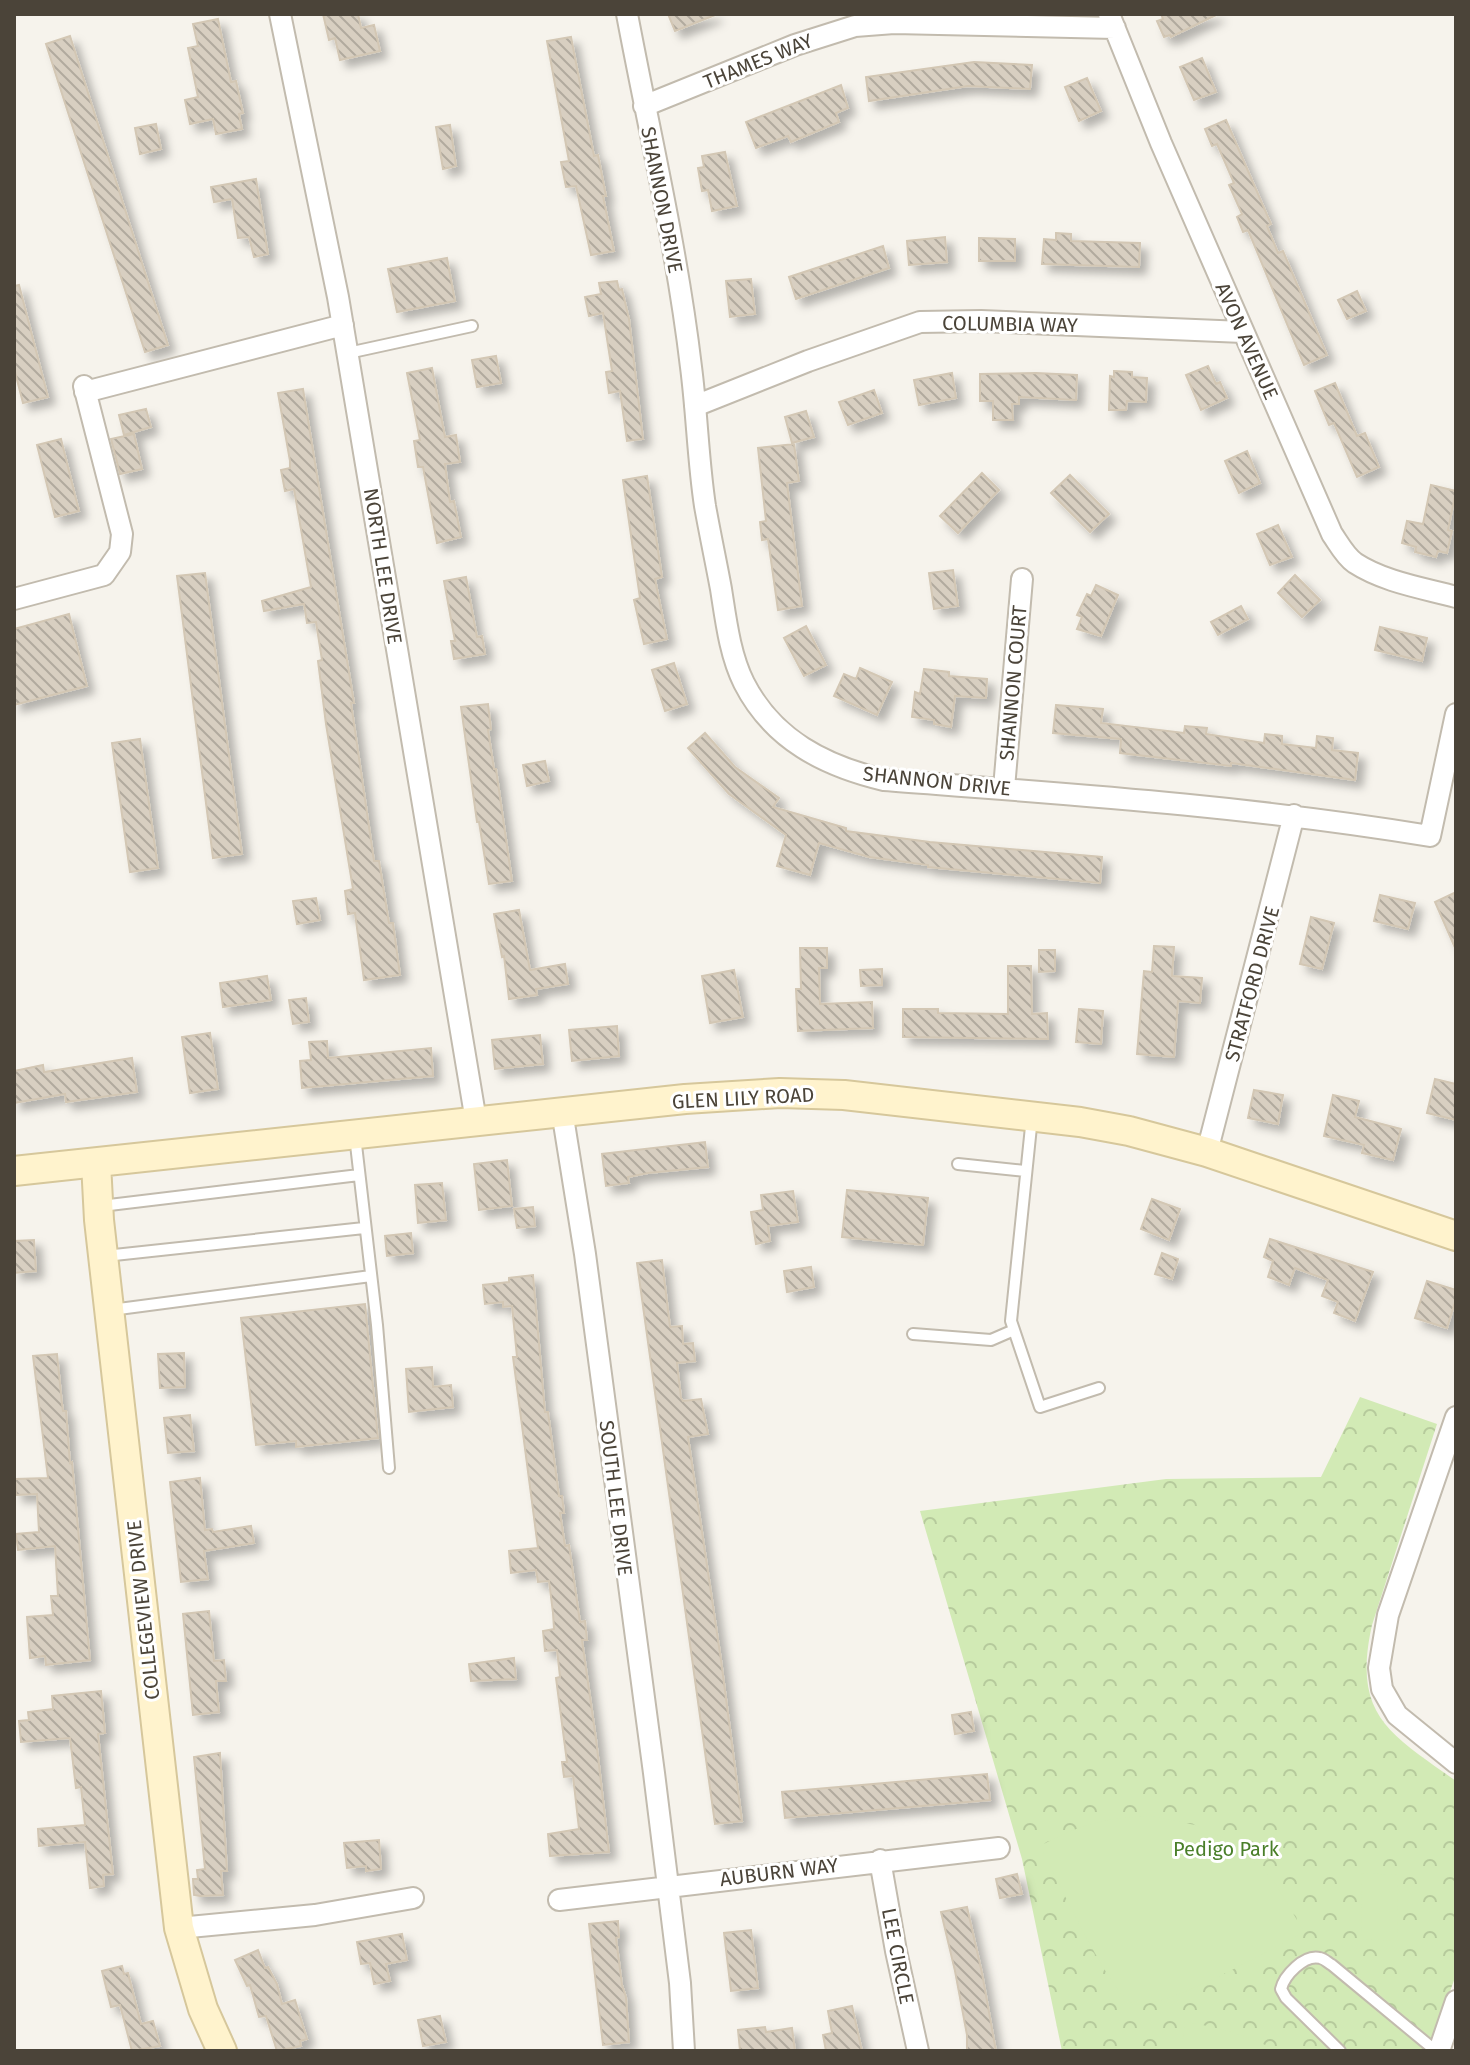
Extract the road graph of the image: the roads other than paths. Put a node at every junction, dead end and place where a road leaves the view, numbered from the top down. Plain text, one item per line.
1 (280, 14) edge
2 (627, 14) edge
3 (1112, 21) edge
4 (644, 106) junction
5 (343, 325) junction
6 (472, 326) dead end
7 (1243, 332) junction
8 (348, 353) junction
9 (695, 406) junction
10 (1022, 579) dead end
11 (1456, 597) edge
12 (14, 599) edge
13 (1456, 714) edge
14 (1004, 788) junction
15 (1294, 815) junction
16 (562, 1111) junction
17 (1033, 1115) junction
18 (476, 1121) junction
19 (355, 1134) junction
20 (1207, 1152) junction
21 (96, 1163) junction
22 (958, 1164) dead end
23 (14, 1171) edge
24 (1025, 1171) junction
25 (359, 1175) junction
26 (99, 1207) junction
27 (364, 1228) junction
28 (1456, 1236) edge
29 (103, 1256) junction
30 (371, 1276) junction
31 (109, 1310) junction
32 (1014, 1330) junction
33 (913, 1334) dead end
34 (1099, 1388) dead end
35 (1456, 1417) edge
36 (389, 1468) dead end
37 (1456, 1763) edge
38 (999, 1848) dead end
39 (880, 1860) junction
40 (666, 1886) junction
41 (413, 1898) dead end
42 (559, 1900) dead end
43 (179, 1928) junction
44 (1456, 2001) edge
45 (222, 2051) edge
46 (684, 2051) edge
47 (918, 2051) edge
48 (1340, 2051) edge
49 (1438, 2051) edge

1 - 5 street, NORTH LEE DRIVE
2 - 4 street, SHANNON DRIVE
3 - 4 street, THAMES WAY
3 - 7 street, AVON AVENUE
4 - 9 street, SHANNON DRIVE
5 - 8 street, NORTH LEE DRIVE
5 - 12 street
6 - 8 lane
7 - 9 street, COLUMBIA WAY
7 - 11 street, AVON AVENUE
8 - 18 street, NORTH LEE DRIVE
9 - 14 street, SHANNON DRIVE
10 - 14 street, SHANNON COURT
13 - 15 street, SHANNON DRIVE
14 - 15 street, SHANNON DRIVE
15 - 20 street, STRATFORD DRIVE
16 - 17 street, GLEN LILY ROAD
16 - 18 street, GLEN LILY ROAD
16 - 40 street, SOUTH LEE DRIVE
17 - 20 street, GLEN LILY ROAD
17 - 24 lane
18 - 19 street, GLEN LILY ROAD
19 - 21 street, GLEN LILY ROAD
19 - 25 lane
20 - 28 street, GLEN LILY ROAD
21 - 23 street, GLEN LILY ROAD
21 - 26 street, COLLEGEVIEW DRIVE
22 - 24 lane
24 - 32 lane
25 - 26 lane
25 - 27 lane
26 - 29 street, COLLEGEVIEW DRIVE
27 - 29 lane
27 - 30 lane
29 - 31 street, COLLEGEVIEW DRIVE
30 - 31 lane
30 - 36 lane
31 - 43 street, COLLEGEVIEW DRIVE
32 - 33 lane
32 - 34 lane
35 - 37 street
38 - 39 street, AUBURN WAY
39 - 40 street, AUBURN WAY
39 - 47 street, LEE CIRCLE
40 - 42 street, AUBURN WAY
40 - 46 street
41 - 43 street
43 - 45 street, COLLEGEVIEW DRIVE
44 - 49 street
48 - 49 lane

